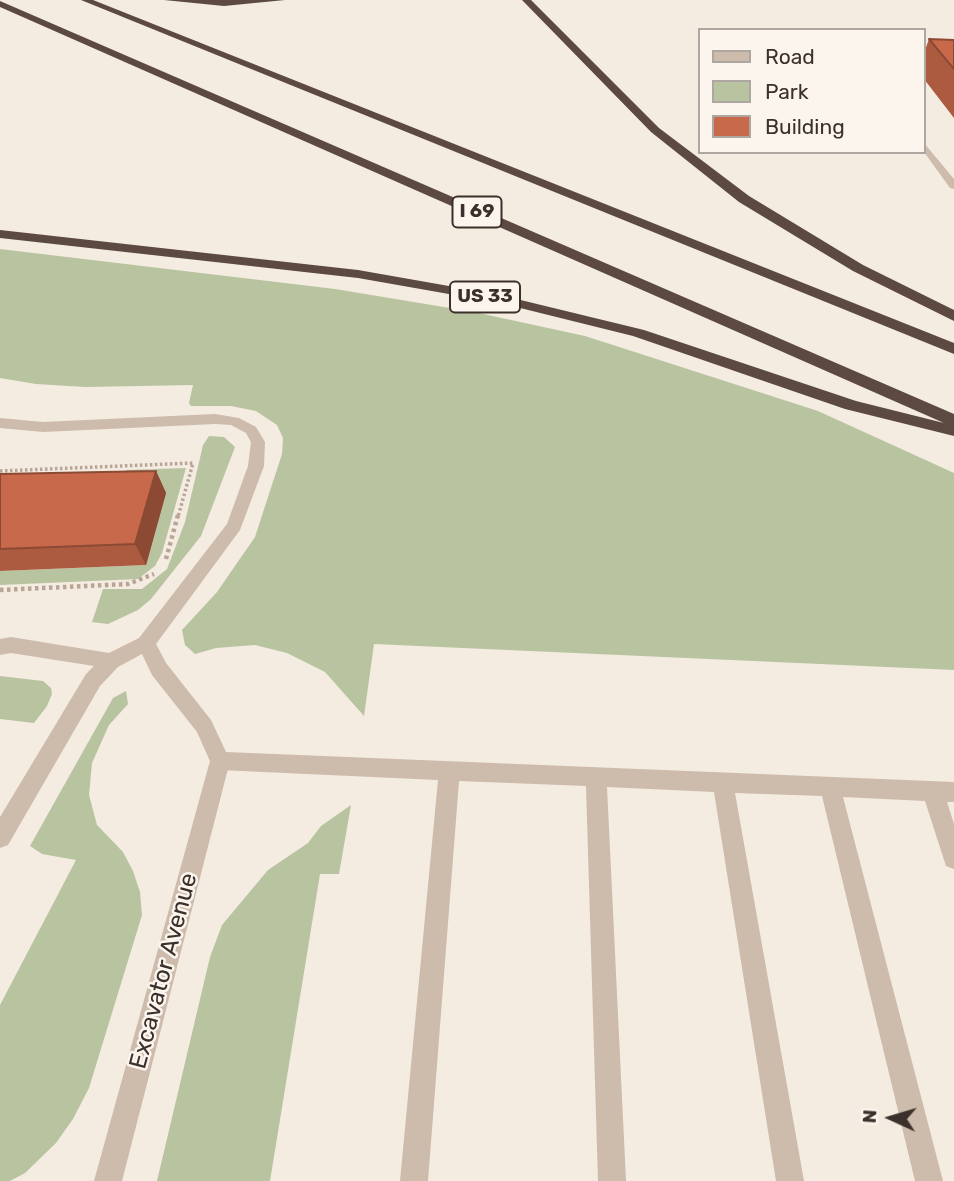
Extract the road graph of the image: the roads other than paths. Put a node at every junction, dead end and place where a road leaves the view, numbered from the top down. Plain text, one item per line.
1 (86, 0) edge
2 (168, 0) edge
3 (281, 0) edge
4 (526, 0) edge
5 (0, 4) edge
6 (926, 149) edge
7 (954, 186) edge
8 (0, 234) edge
9 (954, 316) edge
10 (954, 349) edge
11 (954, 421) edge
12 (0, 423) edge
13 (954, 432) edge
14 (146, 643) junction
15 (0, 647) edge
16 (111, 661) junction
17 (220, 761) junction
18 (449, 771) junction
19 (596, 777) junction
20 (723, 782) junction
21 (830, 786) junction
22 (944, 791) edge
23 (0, 837) edge
24 (954, 858) edge
25 (108, 1181) edge
26 (415, 1181) edge
27 (612, 1181) edge
28 (790, 1181) edge
29 (929, 1181) edge

1 - 10 highway, I 69
2 - 3 highway
4 - 9 highway
5 - 11 highway, I 69
6 - 7 street
8 - 13 highway, US 33
12 - 14 street
14 - 16 street
14 - 17 street
15 - 16 street
16 - 23 street
17 - 18 street
17 - 25 street, Excavator Avenue
18 - 19 street
18 - 26 street
19 - 20 street
19 - 27 street
20 - 21 street
20 - 28 street
21 - 22 street
21 - 29 street
22 - 24 street

